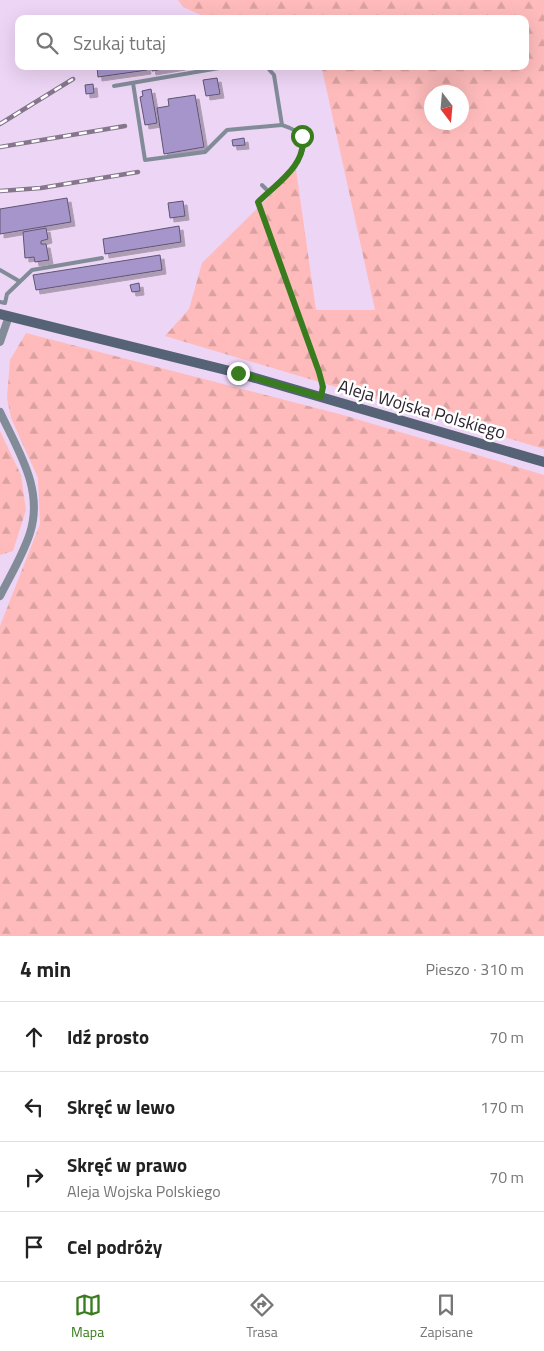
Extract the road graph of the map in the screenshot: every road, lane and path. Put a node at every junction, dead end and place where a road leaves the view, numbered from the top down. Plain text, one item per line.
1 (206, 70) edge
2 (270, 70) edge
3 (194, 72) joint
4 (133, 83) junction
5 (114, 86) dead end
6 (282, 125) junction
7 (262, 185) dead end
8 (268, 191) junction
9 (102, 258) dead end
10 (0, 270) edge
11 (19, 281) junction
12 (0, 302) edge
13 (4, 315) edge
14 (0, 342) edge
15 (321, 397) junction
16 (0, 412) edge
17 (544, 462) edge
18 (0, 596) edge

1 - 3 lane
2 - 6 lane
3 - 4 lane
4 - 5 lane
4 - 6 lane
6 - 8 lane
7 - 8 lane
8 - 15 lane
9 - 11 lane
10 - 11 lane
11 - 12 lane
13 - 14 street
13 - 15 main road, Aleja Wojska Polskiego
15 - 17 main road, Aleja Wojska Polskiego
16 - 18 street

